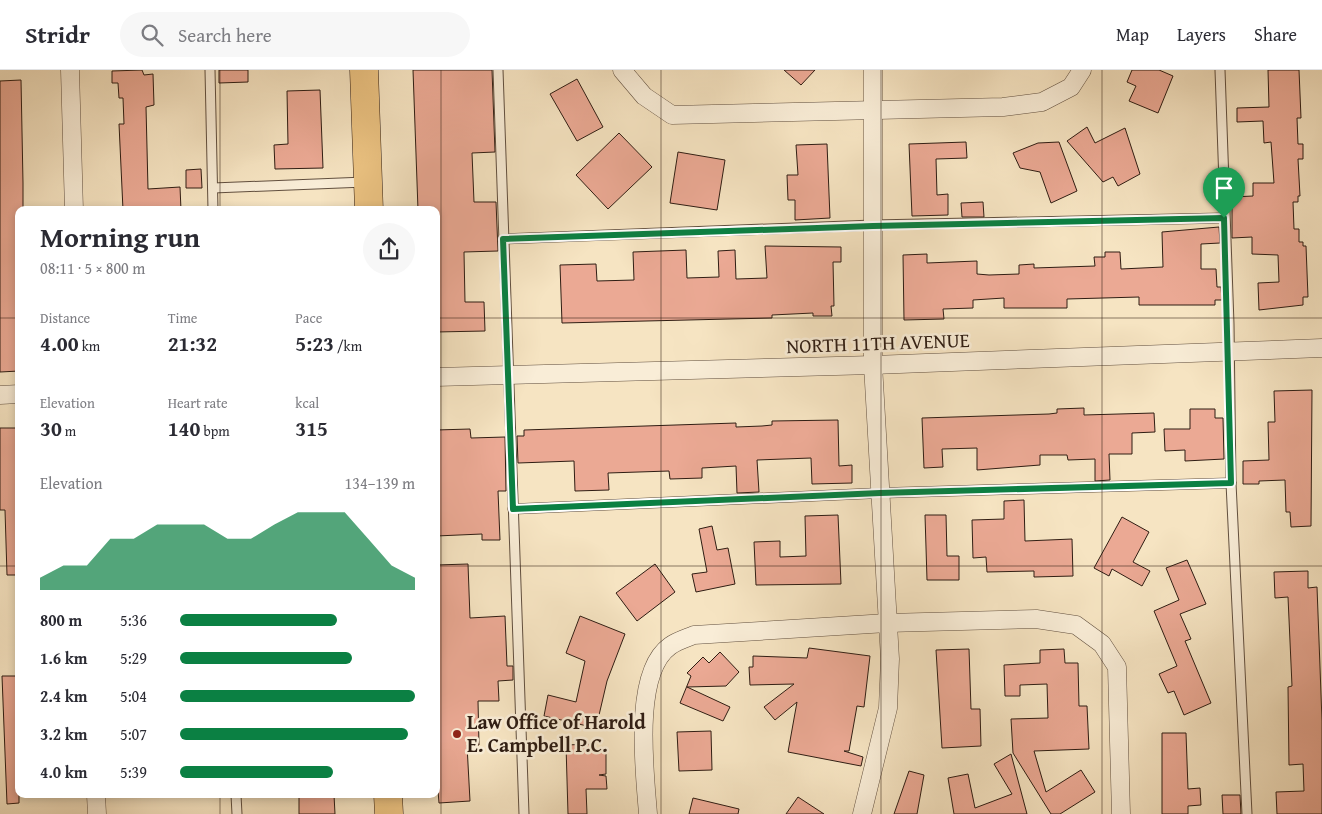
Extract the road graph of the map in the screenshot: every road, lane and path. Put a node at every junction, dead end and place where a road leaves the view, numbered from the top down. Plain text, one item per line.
1 (70, 70) edge
2 (210, 70) edge
3 (364, 70) edge
4 (498, 70) edge
5 (622, 70) edge
6 (873, 70) edge
7 (1082, 70) edge
8 (1220, 70) edge
9 (873, 110) junction
10 (368, 182) junction
11 (213, 188) junction
12 (74, 206) edge
13 (214, 206) edge
14 (369, 206) edge
15 (1224, 218) junction
16 (873, 226) junction
17 (503, 239) junction
18 (1322, 348) edge
19 (1229, 351) junction
20 (873, 365) junction
21 (507, 374) junction
22 (440, 377) edge
23 (15, 394) edge
24 (0, 395) edge
25 (1231, 483) junction
26 (880, 493) junction
27 (513, 509) junction
28 (887, 623) junction
29 (96, 798) edge
30 (236, 798) edge
31 (388, 798) edge
32 (97, 814) edge
33 (237, 814) edge
34 (389, 814) edge
35 (524, 814) edge
36 (648, 814) edge
37 (862, 814) edge
38 (1121, 814) edge
39 (1247, 814) edge

1 - 12 street
2 - 11 lane
3 - 10 main road
4 - 17 lane
5 - 9 street
6 - 9 street
7 - 9 street
8 - 15 lane
9 - 16 street
10 - 11 lane
10 - 14 main road
11 - 13 lane
15 - 16 lane
15 - 19 lane
16 - 17 lane
16 - 20 street
17 - 21 lane
18 - 19 street, NORTH 11TH AVENUE
19 - 20 street, NORTH 11TH AVENUE
19 - 25 lane
20 - 21 street, NORTH 11TH AVENUE
20 - 26 street
21 - 22 street, NORTH 11TH AVENUE
21 - 27 lane
23 - 24 street
25 - 26 lane
25 - 39 lane
26 - 27 lane
26 - 28 street
27 - 35 lane
28 - 36 street
28 - 37 street
28 - 38 street
29 - 32 street
30 - 33 lane
31 - 34 main road

